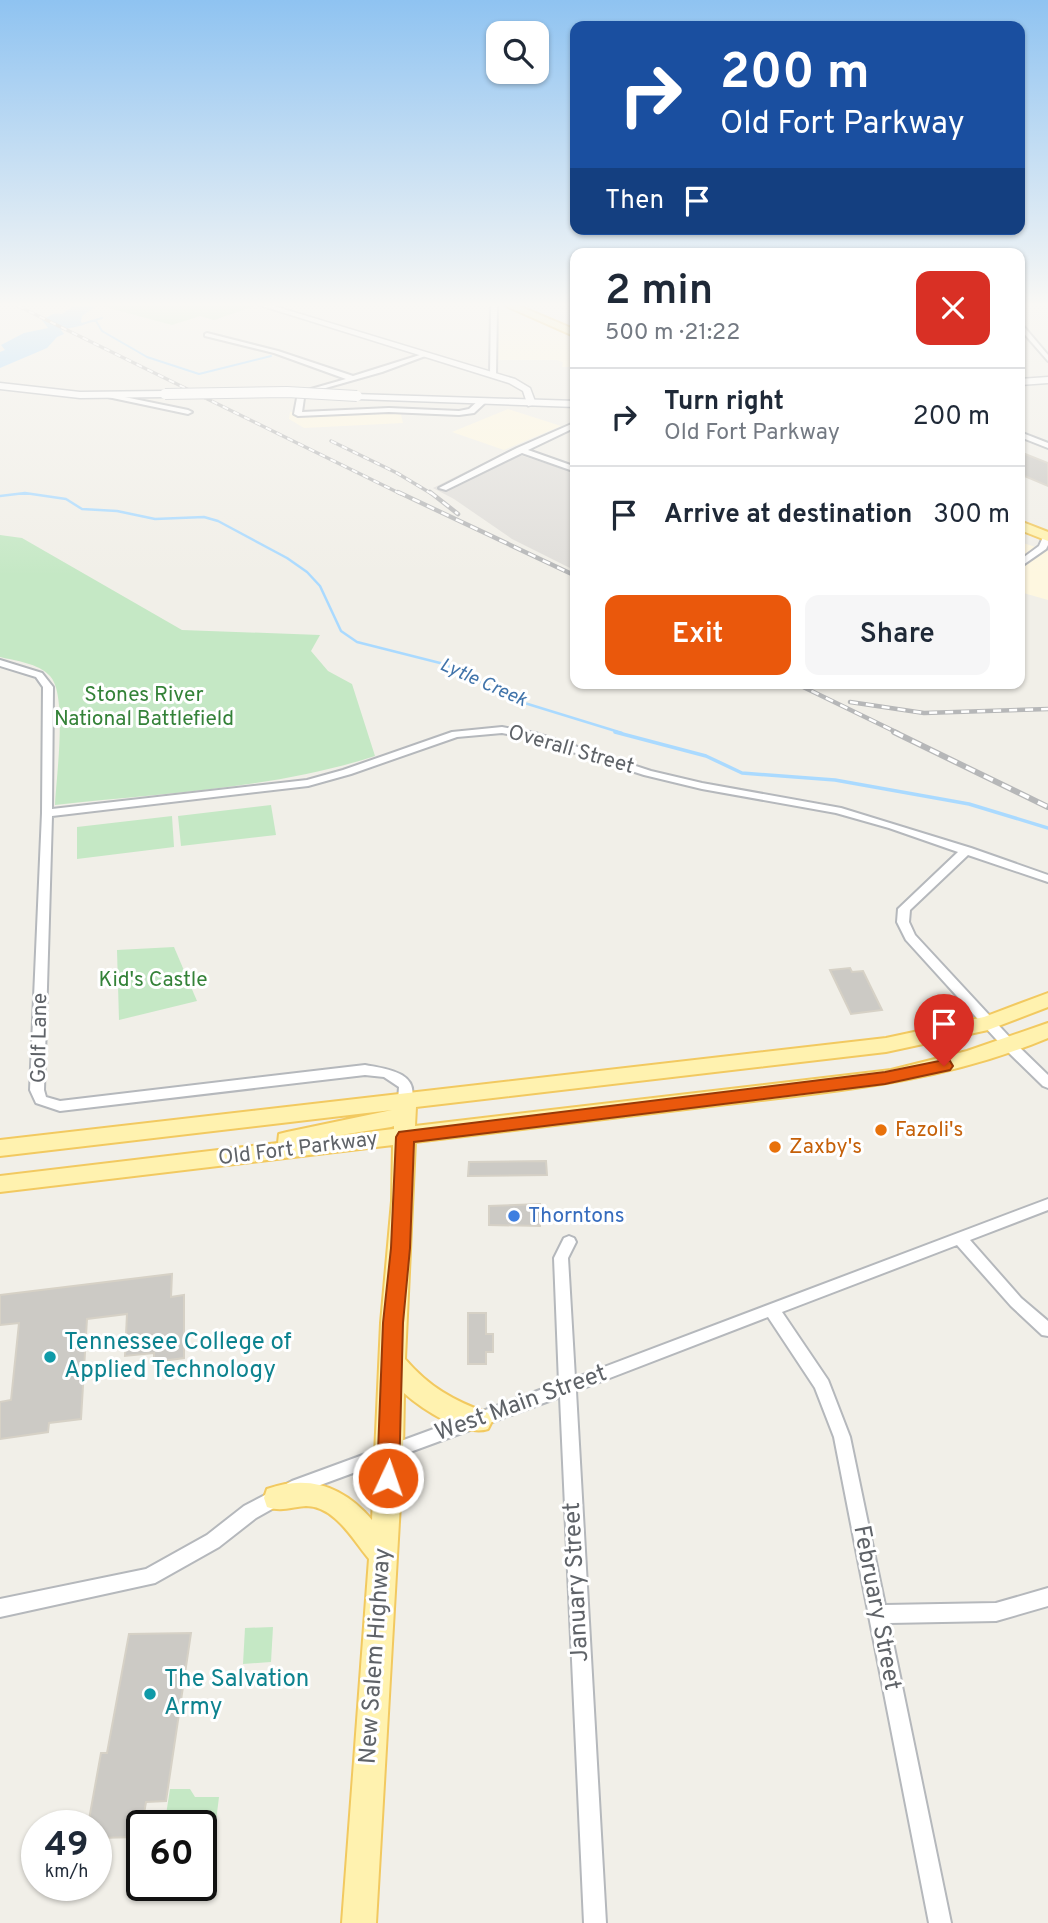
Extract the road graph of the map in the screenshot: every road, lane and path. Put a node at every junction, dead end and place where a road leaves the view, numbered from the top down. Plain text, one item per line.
1 (109, 396) edge
2 (303, 396) edge
3 (352, 396) edge
4 (529, 396) edge
5 (482, 402) junction
6 (531, 404) junction
7 (570, 404) edge
8 (188, 412) dead end
9 (570, 427) edge
10 (1025, 436) edge
11 (1048, 446) edge
12 (520, 450) junction
13 (570, 468) edge
14 (443, 488) dead end
15 (1025, 527) edge
16 (1047, 536) edge
17 (1025, 560) edge
18 (0, 663) edge
19 (47, 813) junction
20 (967, 850) junction
21 (1048, 879) edge
22 (904, 909) joint
23 (1048, 1000) edge
24 (988, 1023) junction
25 (1048, 1030) edge
26 (1010, 1046) junction
27 (1048, 1083) edge
28 (405, 1107) junction
29 (405, 1137) junction
30 (0, 1148) edge
31 (215, 1159) junction
32 (0, 1184) edge
33 (1048, 1204) edge
34 (960, 1238) junction
35 (569, 1242) dead end
36 (772, 1310) junction
37 (1048, 1331) edge
38 (392, 1362) junction
39 (566, 1388) junction
40 (479, 1421) junction
41 (390, 1452) junction
42 (277, 1498) junction
43 (383, 1555) junction
44 (1048, 1597) edge
45 (0, 1608) edge
46 (877, 1614) junction
47 (359, 1923) edge
48 (595, 1923) edge
49 (940, 1923) edge

1 - 8 street
2 - 5 street
3 - 5 main road, bridge
4 - 6 street
5 - 6 main road
6 - 7 main road
9 - 12 street
10 - 11 street
12 - 13 street
12 - 14 street
15 - 16 main road
16 - 17 street
18 - 19 street, Golf Lane
19 - 20 street, Overall Street
19 - 28 street, Golf Lane
20 - 21 street, Overall Street
20 - 22 street
22 - 24 street
23 - 24 main road, Old Fort Parkway
24 - 26 street
24 - 28 main road, Old Fort Parkway
25 - 26 main road, Old Fort Parkway
26 - 27 street
26 - 29 main road, Old Fort Parkway
28 - 29 main road, New Salem Highway
28 - 30 main road, Old Fort Parkway
28 - 31 main road
29 - 31 main road, Old Fort Parkway
29 - 38 main road, New Salem Highway
31 - 32 main road, Old Fort Parkway
33 - 34 street, West Main Street
34 - 36 street, West Main Street
34 - 37 street
35 - 39 street, January Street
36 - 39 street, West Main Street
36 - 46 street, February Street
38 - 40 main road
38 - 41 main road, New Salem Highway
39 - 40 street, West Main Street
39 - 48 street, January Street
40 - 41 street, West Main Street
41 - 42 street, West Main Street
41 - 43 main road, New Salem Highway
42 - 43 main road
42 - 45 street, West Main Street
43 - 47 main road, New Salem Highway
44 - 46 street
46 - 49 street, February Street

